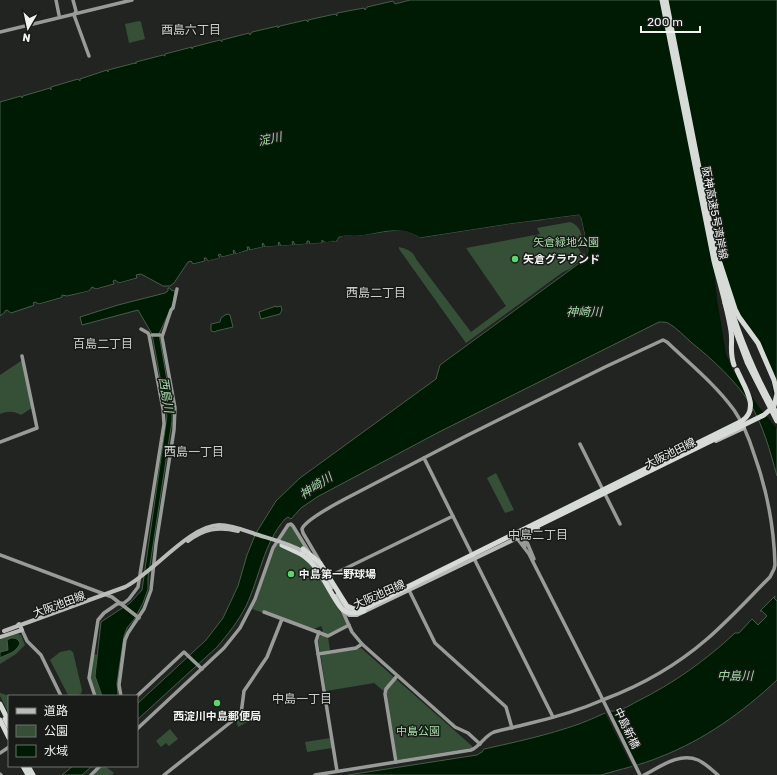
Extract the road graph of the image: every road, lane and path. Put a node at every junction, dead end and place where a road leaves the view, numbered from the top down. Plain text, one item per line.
1 (56, 0) edge
2 (73, 0) edge
3 (123, 0) edge
4 (132, 0) edge
5 (662, 0) edge
6 (666, 0) edge
7 (108, 4) junction
8 (75, 12) junction
9 (59, 15) junction
10 (0, 30) edge
11 (89, 56) dead end
12 (716, 254) junction
13 (177, 289) dead end
14 (725, 303) junction
15 (735, 309) junction
16 (740, 325) dead end
17 (141, 329) dead end
18 (152, 335) dead end
19 (160, 335) dead end
20 (731, 335) junction
21 (22, 356) dead end
22 (735, 358) dead end
23 (754, 385) dead end
24 (775, 394) edge
25 (777, 408) edge
26 (777, 414) edge
27 (740, 420) junction
28 (777, 422) edge
29 (744, 428) junction
30 (0, 442) edge
31 (580, 444) dead end
32 (693, 450) junction
33 (424, 458) junction
34 (619, 483) junction
35 (604, 492) junction
36 (453, 516) junction
37 (620, 524) dead end
38 (526, 526) junction
39 (513, 533) junction
40 (521, 537) junction
41 (283, 544) junction
42 (472, 554) junction
43 (0, 555) edge
44 (474, 558) junction
45 (330, 576) junction
46 (407, 586) junction
47 (546, 586) junction
48 (409, 590) junction
49 (334, 591) junction
50 (343, 600) dead end
51 (123, 605) junction
52 (264, 612) dead end
53 (138, 618) junction
54 (282, 619) junction
55 (349, 625) junction
56 (22, 630) joint
57 (319, 632) junction
58 (1, 633) edge
59 (362, 644) junction
60 (318, 654) junction
61 (201, 668) junction
62 (398, 676) junction
63 (61, 695) edge
64 (96, 695) edge
65 (121, 695) edge
66 (138, 695) edge
67 (0, 704) edge
68 (0, 710) edge
69 (0, 715) edge
70 (553, 717) junction
71 (8, 718) edge
72 (0, 720) edge
73 (8, 725) edge
74 (0, 726) edge
75 (138, 728) edge
76 (512, 728) junction
77 (8, 731) edge
78 (8, 736) edge
79 (8, 741) edge
80 (480, 744) junction
81 (396, 762) junction
82 (31, 767) edge
83 (99, 767) edge
84 (337, 771) junction
85 (34, 775) edge
86 (91, 775) edge
87 (164, 775) edge
88 (315, 775) edge
89 (640, 775) edge
90 (644, 775) edge
91 (718, 775) edge

1 - 9 street
2 - 8 street
3 - 7 street
4 - 7 street
5 - 14 highway, 阪神高速5号湾岸線
6 - 12 highway, 阪神高速5号湾岸線, bridge
7 - 8 street
8 - 9 street
8 - 10 street
8 - 11 street
9 - 10 street
12 - 15 highway, bridge
12 - 26 highway, 阪神高速5号湾岸線, bridge
13 - 53 street
14 - 20 highway, bridge
14 - 28 highway, 阪神高速5号湾岸線, bridge
15 - 16 highway
15 - 24 highway
17 - 51 street
18 - 19 street
20 - 22 highway
20 - 34 highway, bridge
21 - 30 street
23 - 28 highway, bridge
24 - 25 highway, bridge
24 - 32 highway, bridge
27 - 29 street
27 - 33 street
27 - 35 main road, 大阪池田線
29 - 35 main road, 大阪池田線
29 - 70 street
31 - 35 street
32 - 34 highway, bridge
32 - 41 highway, bridge
33 - 36 street
33 - 45 street
34 - 35 highway
34 - 38 highway, bridge
34 - 41 highway, bridge
35 - 37 street
35 - 38 main road, 大阪池田線
35 - 40 main road, 大阪池田線
36 - 42 street
36 - 45 street
38 - 39 main road, 大阪池田線
38 - 40 street
39 - 40 street
39 - 42 main road, 大阪池田線
40 - 44 main road, 大阪池田線
40 - 47 street
40 - 47 street
41 - 49 main road, 大阪池田線, bridge
41 - 58 main road, 大阪池田線, bridge
42 - 44 street
42 - 46 main road, 大阪池田線
43 - 51 street
44 - 48 main road, 大阪池田線
44 - 70 street
45 - 50 street
46 - 48 street
46 - 49 main road, 大阪池田線
47 - 89 street, 中島新橋, bridge
48 - 49 main road, 大阪池田線
48 - 76 street
51 - 53 street
51 - 64 street
52 - 54 street
53 - 65 street
54 - 57 street
54 - 87 street
55 - 57 street
55 - 59 street
55 - 61 street
56 - 58 main road
56 - 63 street
57 - 60 street
59 - 60 street
59 - 62 street
60 - 84 street
61 - 66 street
61 - 75 street
62 - 80 street
62 - 81 street
67 - 71 highway
68 - 73 highway
69 - 77 highway
70 - 76 street
72 - 78 highway
74 - 79 highway
76 - 80 street
80 - 81 street
81 - 84 street
82 - 85 highway
83 - 86 street
84 - 88 street
90 - 91 street

